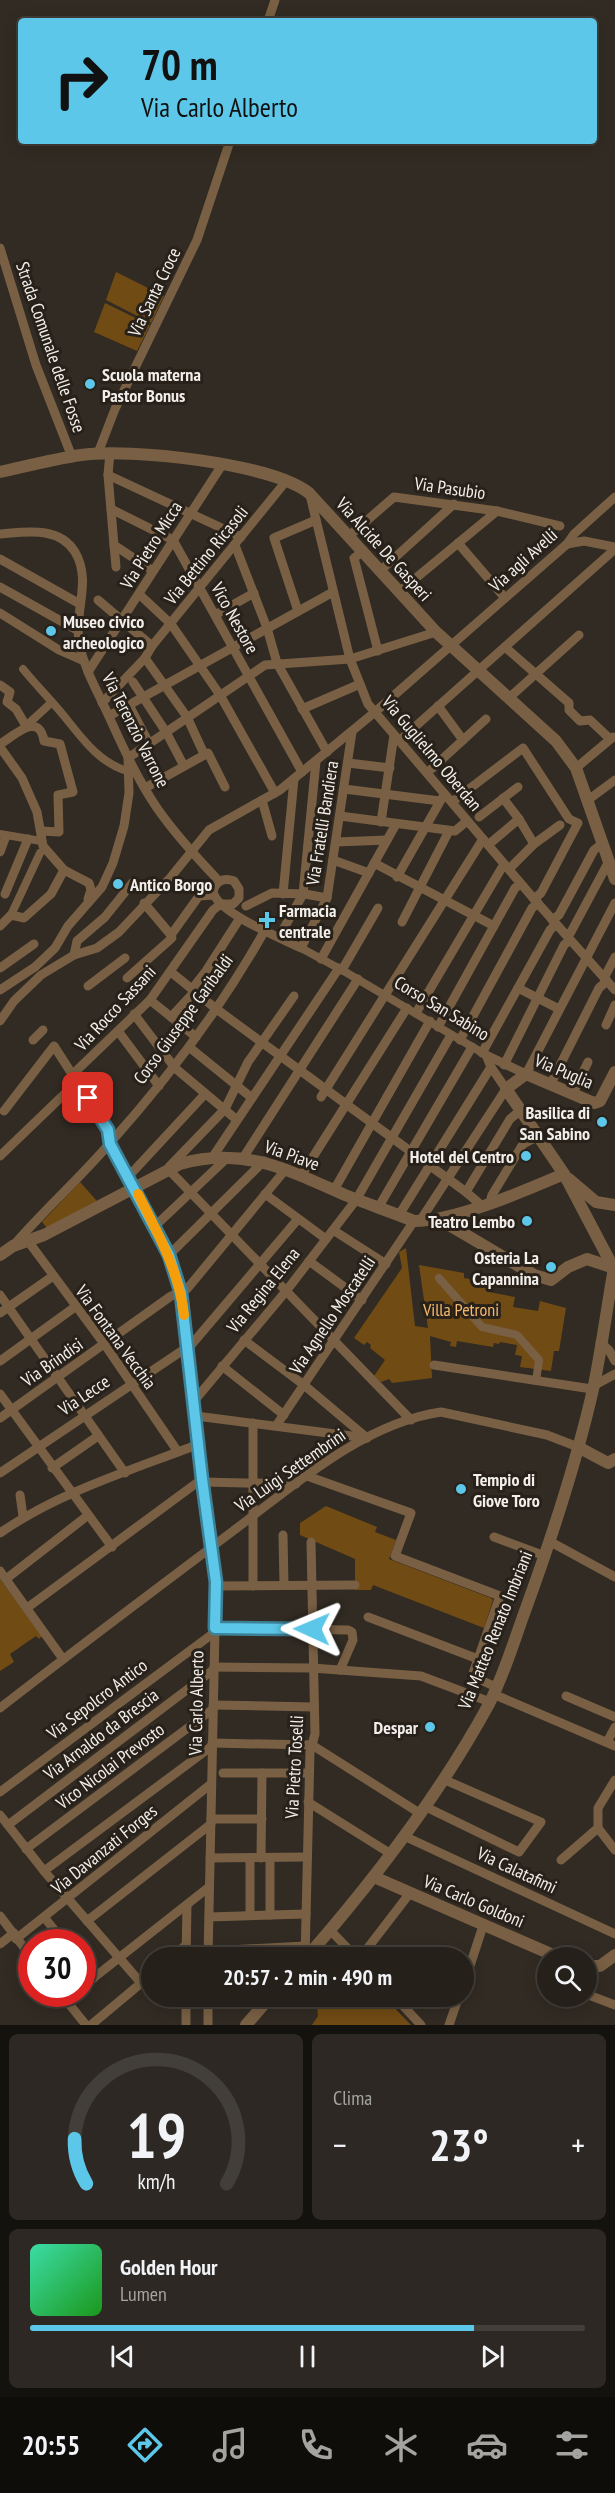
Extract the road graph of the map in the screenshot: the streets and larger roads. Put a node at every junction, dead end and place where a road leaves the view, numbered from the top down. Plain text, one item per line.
1 (275, 0) edge
2 (269, 18) edge
3 (229, 144) edge
4 (0, 248) edge
5 (104, 453) junction
6 (72, 457) junction
7 (222, 465) junction
8 (0, 472) edge
9 (108, 475) junction
10 (287, 480) junction
11 (309, 493) junction
12 (615, 497) edge
13 (454, 504) junction
14 (111, 509) junction
15 (497, 511) junction
16 (191, 513) junction
17 (316, 520) junction
18 (560, 526) dead end
19 (0, 534) edge
20 (349, 536) junction
21 (173, 540) junction
22 (238, 541) junction
23 (458, 543) junction
24 (567, 544) junction
25 (114, 545) junction
26 (615, 548) edge
27 (362, 552) junction
28 (0, 559) edge
29 (116, 567) dead end
30 (153, 571) junction
31 (380, 571) junction
32 (0, 587) edge
33 (200, 589) junction
34 (333, 592) junction
35 (399, 592) junction
36 (254, 593) junction
37 (140, 595) junction
38 (505, 598) junction
39 (98, 600) dead end
40 (80, 604) junction
41 (298, 611) junction
42 (0, 613) edge
43 (215, 615) junction
44 (123, 620) junction
45 (171, 624) junction
46 (267, 628) junction
47 (77, 630) junction
48 (436, 632) junction
49 (579, 635) dead end
50 (152, 646) junction
51 (451, 646) junction
52 (233, 647) junction
53 (505, 647) junction
54 (378, 651) junction
55 (145, 658) junction
56 (350, 659) junction
57 (84, 661) junction
58 (277, 663) junction
59 (200, 666) junction
60 (23, 669) dead end
61 (478, 671) junction
62 (88, 672) junction
63 (536, 674) junction
64 (249, 676) junction
65 (133, 682) dead end
66 (360, 684) junction
67 (0, 685) edge
68 (166, 685) junction
69 (220, 695) junction
70 (143, 697) junction
71 (509, 698) junction
72 (52, 702) junction
73 (102, 703) junction
74 (4, 704) edge
75 (129, 705) junction
76 (438, 706) junction
77 (302, 709) junction
78 (375, 712) junction
79 (109, 716) junction
80 (187, 717) junction
81 (486, 719) dead end
82 (26, 726) junction
83 (166, 732) junction
84 (352, 732) junction
85 (613, 737) edge
86 (397, 738) junction
87 (463, 740) junction
88 (149, 743) junction
89 (0, 745) edge
90 (327, 752) junction
91 (204, 754) junction
92 (128, 758) junction
93 (316, 761) junction
94 (348, 764) junction
95 (184, 766) junction
96 (390, 768) junction
97 (576, 768) junction
98 (127, 771) junction
99 (302, 772) junction
100 (427, 773) junction
101 (294, 779) junction
102 (615, 780) edge
103 (225, 787) dead end
104 (518, 787) dead end
105 (145, 788) junction
106 (344, 789) junction
107 (275, 793) junction
108 (386, 794) junction
109 (442, 798) junction
110 (503, 798) junction
111 (262, 800) junction
112 (588, 801) junction
113 (452, 802) junction
114 (340, 816) junction
115 (479, 817) dead end
116 (519, 819) junction
117 (467, 821) junction
118 (381, 822) junction
119 (396, 824) junction
120 (560, 825) dead end
121 (424, 828) junction
122 (449, 831) junction
123 (3, 835) edge
124 (41, 836) junction
125 (272, 836) dead end
126 (28, 839) junction
127 (387, 840) junction
128 (336, 842) junction
129 (485, 842) junction
130 (603, 843) junction
131 (534, 844) junction
132 (0, 852) edge
133 (40, 852) dead end
134 (191, 852) junction
135 (333, 860) junction
136 (609, 861) junction
137 (374, 863) junction
138 (506, 867) junction
139 (64, 870) junction
140 (369, 873) junction
141 (397, 877) junction
142 (615, 879) edge
143 (219, 881) junction
144 (133, 882) dead end
145 (521, 884) junction
146 (420, 889) junction
147 (5, 894) dead end
148 (240, 894) junction
149 (283, 894) junction
150 (303, 894) junction
151 (214, 895) junction
152 (327, 898) junction
153 (446, 900) junction
154 (536, 901) junction
155 (144, 903) junction
156 (615, 903) edge
157 (86, 904) junction
158 (221, 904) junction
159 (246, 906) junction
160 (378, 908) dead end
161 (11, 915) junction
162 (474, 915) junction
163 (240, 918) junction
164 (402, 922) dead end
165 (554, 922) junction
166 (254, 924) junction
167 (0, 926) edge
168 (494, 926) junction
169 (265, 930) junction
170 (171, 935) junction
171 (279, 937) junction
172 (568, 938) junction
173 (34, 944) dead end
174 (55, 948) junction
175 (301, 948) junction
176 (74, 955) junction
177 (615, 957) edge
178 (125, 958) dead end
179 (586, 958) junction
180 (321, 959) junction
181 (65, 960) junction
182 (0, 968) edge
183 (341, 969) junction
184 (38, 971) junction
185 (171, 972) junction
186 (127, 978) dead end
187 (358, 979) junction
188 (605, 979) junction
189 (16, 981) junction
190 (88, 986) dead end
191 (518, 988) junction
192 (0, 990) edge
193 (194, 990) junction
194 (615, 990) edge
195 (25, 991) junction
196 (294, 996) dead end
197 (386, 996) junction
198 (538, 999) junction
199 (150, 1000) junction
200 (615, 1005) edge
201 (215, 1008) junction
202 (407, 1008) junction
203 (560, 1009) junction
204 (416, 1013) junction
205 (134, 1014) junction
206 (171, 1017) junction
207 (0, 1021) edge
208 (434, 1024) junction
209 (606, 1024) dead end
210 (43, 1030) dead end
211 (118, 1031) junction
212 (196, 1037) junction
213 (456, 1037) junction
214 (33, 1040) dead end
215 (262, 1042) junction
216 (189, 1047) junction
217 (472, 1047) junction
218 (484, 1054) junction
219 (280, 1056) junction
220 (588, 1062) dead end
221 (504, 1065) junction
222 (491, 1067) junction
223 (175, 1068) junction
224 (300, 1069) junction
225 (615, 1072) edge
226 (526, 1074) junction
227 (76, 1078) junction
228 (237, 1085) junction
229 (550, 1085) junction
230 (159, 1086) junction
231 (506, 1089) junction
232 (324, 1093) junction
233 (206, 1094) junction
234 (572, 1095) junction
235 (252, 1098) junction
236 (346, 1104) junction
237 (225, 1109) junction
238 (521, 1110) junction
239 (4, 1111) dead end
240 (237, 1120) junction
241 (373, 1122) junction
242 (539, 1136) junction
243 (392, 1137) junction
244 (110, 1144) junction
245 (411, 1150) junction
246 (0, 1156) edge
247 (212, 1158) junction
248 (227, 1158) junction
249 (243, 1158) junction
250 (264, 1161) junction
251 (429, 1164) junction
252 (286, 1169) junction
253 (169, 1170) junction
254 (564, 1174) junction
255 (301, 1176) junction
256 (128, 1177) junction
257 (448, 1179) junction
258 (135, 1189) junction
259 (334, 1190) junction
260 (191, 1191) junction
261 (466, 1192) junction
262 (266, 1194) junction
263 (356, 1200) junction
264 (486, 1203) junction
265 (611, 1205) edge
266 (378, 1208) junction
267 (211, 1212) junction
268 (399, 1215) junction
269 (298, 1219) junction
270 (439, 1219) junction
271 (588, 1220) junction
272 (417, 1221) junction
273 (154, 1227) junction
274 (333, 1230) junction
275 (233, 1233) junction
276 (326, 1239) junction
277 (28, 1241) junction
278 (600, 1243) junction
279 (13, 1246) junction
280 (0, 1255) edge
281 (169, 1255) junction
282 (587, 1259) junction
283 (309, 1261) junction
284 (261, 1263) junction
285 (386, 1263) junction
286 (614, 1265) edge
287 (52, 1276) junction
288 (438, 1278) dead end
289 (287, 1290) junction
290 (181, 1293) junction
291 (0, 1295) edge
292 (362, 1300) junction
293 (75, 1307) junction
294 (4, 1310) edge
295 (30, 1340) junction
296 (244, 1340) junction
297 (335, 1340) junction
298 (600, 1342) junction
299 (105, 1346) junction
300 (187, 1347) junction
301 (0, 1361) edge
302 (615, 1361) edge
303 (434, 1365) dead end
304 (222, 1366) junction
305 (615, 1374) edge
306 (57, 1378) junction
307 (536, 1381) junction
308 (131, 1384) junction
309 (304, 1385) junction
310 (593, 1387) junction
311 (0, 1394) edge
312 (194, 1401) junction
313 (12, 1410) junction
314 (84, 1415) junction
315 (284, 1415) junction
316 (196, 1416) junction
317 (0, 1418) edge
318 (411, 1420) junction
319 (253, 1423) junction
320 (276, 1426) junction
321 (98, 1436) junction
322 (367, 1438) junction
323 (199, 1444) junction
324 (37, 1447) junction
325 (578, 1447) junction
326 (178, 1452) junction
327 (613, 1463) edge
328 (52, 1468) junction
329 (0, 1473) edge
330 (125, 1473) junction
331 (307, 1476) junction
332 (202, 1480) junction
333 (252, 1483) junction
334 (296, 1484) junction
335 (20, 1495) dead end
336 (71, 1495) junction
337 (253, 1515) junction
338 (24, 1516) junction
339 (87, 1516) junction
340 (0, 1533) edge
341 (283, 1535) dead end
342 (494, 1537) dead end
343 (549, 1541) junction
344 (311, 1542) dead end
345 (211, 1546) junction
346 (111, 1547) junction
347 (545, 1556) junction
348 (3, 1575) edge
349 (615, 1577) edge
350 (284, 1585) junction
351 (312, 1585) junction
352 (355, 1585) dead end
353 (216, 1586) junction
354 (253, 1586) junction
355 (27, 1608) junction
356 (368, 1617) dead end
357 (312, 1629) junction
358 (215, 1630) junction
359 (63, 1659) junction
360 (478, 1659) junction
361 (214, 1668) junction
362 (312, 1668) junction
363 (340, 1670) junction
364 (493, 1694) junction
365 (566, 1696) dead end
366 (213, 1707) junction
367 (314, 1707) junction
368 (0, 1708) edge
369 (615, 1717) edge
370 (615, 1726) edge
371 (212, 1744) junction
372 (611, 1744) edge
373 (312, 1745) junction
374 (223, 1773) dead end
375 (262, 1773) junction
376 (309, 1773) junction
377 (445, 1780) junction
378 (615, 1780) edge
379 (211, 1784) junction
380 (0, 1792) edge
381 (308, 1802) junction
382 (424, 1810) junction
383 (0, 1815) edge
384 (262, 1820) junction
385 (210, 1821) junction
386 (8, 1825) junction
387 (598, 1828) junction
388 (404, 1836) junction
389 (26, 1849) junction
390 (615, 1850) edge
391 (391, 1854) junction
392 (307, 1857) junction
393 (210, 1858) junction
394 (250, 1858) junction
395 (266, 1858) junction
396 (561, 1860) dead end
397 (44, 1871) junction
398 (374, 1877) junction
399 (209, 1887) junction
400 (410, 1893) junction
401 (68, 1898) junction
402 (187, 1905) junction
403 (306, 1914) junction
404 (270, 1915) junction
405 (0, 1916) edge
406 (250, 1916) junction
407 (44, 1917) junction
408 (209, 1917) junction
409 (87, 1921) junction
410 (483, 1926) junction
411 (54, 1929) edge
412 (330, 1930) junction
413 (615, 1934) edge
414 (15, 1936) junction
415 (18, 1940) edge
416 (0, 1944) edge
417 (186, 1945) joint
418 (184, 1947) edge
419 (208, 1947) edge
420 (305, 1947) edge
421 (312, 1947) edge
422 (348, 1947) edge
423 (368, 1947) edge
424 (537, 1948) edge
425 (474, 1953) edge
426 (119, 1959) junction
427 (613, 1959) edge
428 (597, 1967) edge
429 (96, 1977) edge
430 (141, 1983) joint
431 (597, 1998) edge
432 (615, 2005) edge
433 (71, 2007) edge
434 (186, 2007) edge
435 (208, 2007) edge
436 (262, 2007) edge
437 (404, 2007) edge
438 (455, 2007) edge
439 (86, 2025) edge
440 (91, 2025) edge
441 (186, 2025) edge
442 (208, 2025) edge
443 (246, 2025) edge
444 (421, 2025) edge
445 (449, 2025) edge

1 - 2 street
3 - 5 street, Via Santa Croce
4 - 6 street, Strada Comunale delle Fosse
5 - 6 street, Via Alcide De Gasperi
5 - 7 street, Via Alcide De Gasperi
5 - 9 street, Via Santa Croce
6 - 8 street, Via Alcide De Gasperi
7 - 10 street, Via Alcide De Gasperi
7 - 16 street, Via Pietro Micca
9 - 14 street, Via Santa Croce
9 - 16 street
10 - 11 street, Via Alcide De Gasperi
10 - 22 street, Via Bettino Ricasoli
11 - 17 street, Via Guglielmo Oberdan
11 - 20 street, Via Alcide De Gasperi
12 - 24 street, Via agli Avelli
13 - 15 street, Via Pasubio
13 - 20 street, Via Pasubio
13 - 31 street
14 - 21 street
14 - 25 street, Via Santa Croce
15 - 18 street, Via Pasubio
15 - 23 street
16 - 21 street, Via Pietro Micca
16 - 22 street
17 - 34 street, Via Guglielmo Oberdan
17 - 41 street
19 - 40 street, Via Terenzio Varrone
20 - 27 street, Via Alcide De Gasperi
21 - 30 street, Via Pietro Micca
21 - 33 street, Vico Nestore
22 - 33 street, Via Bettino Ricasoli
22 - 36 street
23 - 35 street
23 - 38 street
24 - 26 street
24 - 38 street, Via agli Avelli
25 - 29 street, Via Santa Croce
25 - 30 street
26 - 53 street
27 - 31 street, Via Alcide De Gasperi
27 - 54 street
28 - 40 street
30 - 37 street, Via Pietro Micca
31 - 35 street, Via Alcide De Gasperi
32 - 47 street
33 - 43 street, Vico Nestore
33 - 45 street, Via Bettino Ricasoli
34 - 41 street
34 - 56 street, Via Guglielmo Oberdan
35 - 48 street, Via Alcide De Gasperi
36 - 43 street
36 - 46 street
37 - 44 street, Via Pietro Micca
37 - 45 street
38 - 51 street, Via agli Avelli
39 - 44 street
40 - 47 street, Via Terenzio Varrone
41 - 46 street
42 - 57 street
43 - 52 street, Vico Nestore
44 - 50 street
44 - 62 street, Via Pietro Micca
45 - 50 street, Via Bettino Ricasoli
45 - 59 street
46 - 52 street
46 - 58 street
47 - 57 street, Via Terenzio Varrone
48 - 51 street, Via Alcide De Gasperi
48 - 54 street
49 - 63 street
50 - 55 street, Via Bettino Ricasoli
51 - 61 street, Via Alcide De Gasperi
51 - 78 street, Via agli Avelli
52 - 59 street
52 - 64 street, Vico Nestore
53 - 61 street
53 - 63 street
54 - 56 street
55 - 68 street
55 - 73 street, Via Bettino Ricasoli
56 - 58 street
56 - 66 street, Via Guglielmo Oberdan
57 - 62 street, Via Terenzio Varrone
58 - 64 street
58 - 77 street
59 - 68 street
59 - 69 street
60 - 72 street
61 - 71 street, Via Alcide De Gasperi
61 - 76 street
62 - 73 street, Via Terenzio Varrone
63 - 71 street
63 - 85 street
64 - 69 street
64 - 99 street, Vico Nestore
65 - 70 street
66 - 77 street
66 - 78 street, Via Guglielmo Oberdan
67 - 74 street
68 - 70 street
68 - 80 street
69 - 80 street
69 - 107 street
70 - 75 street
70 - 83 street
71 - 97 street, Via Alcide De Gasperi
72 - 82 street
72 - 98 street
73 - 79 street, Via Terenzio Varrone
74 - 82 street
75 - 79 street
75 - 88 street
76 - 86 street
76 - 87 street
77 - 90 street
78 - 84 street, Via agli Avelli
78 - 86 street, Via Guglielmo Oberdan
79 - 92 street, Via Terenzio Varrone
80 - 83 street
80 - 91 street
81 - 87 street
82 - 89 street
82 - 124 street
83 - 88 street
83 - 95 street
84 - 90 street, Via agli Avelli
84 - 94 street, Via Fratelli Bandiera
85 - 97 street
86 - 96 street
86 - 100 street, Via Guglielmo Oberdan
87 - 100 street
88 - 92 street
89 - 124 street
90 - 93 street, Via agli Avelli
91 - 95 street
91 - 103 street
92 - 98 street
92 - 105 street, Via Terenzio Varrone
93 - 99 street, Via agli Avelli
93 - 150 street
94 - 96 street
94 - 106 street, Via Fratelli Bandiera
95 - 105 street
96 - 108 street
97 - 112 street, Via Alcide De Gasperi
98 - 157 street
99 - 101 street, Via agli Avelli
100 - 109 street, Via Guglielmo Oberdan
101 - 107 street, Via agli Avelli
101 - 149 street
102 - 112 street
104 - 110 street
105 - 134 street, Via Terenzio Varrone
106 - 108 street
106 - 114 street, Via Fratelli Bandiera
107 - 111 street, Via agli Avelli
108 - 109 street
108 - 118 street
109 - 113 street, Via Guglielmo Oberdan
109 - 121 street
110 - 115 street
110 - 116 street
111 - 125 street
111 - 134 street, Via agli Avelli
112 - 130 street, Via Alcide De Gasperi
113 - 117 street, Via Guglielmo Oberdan
113 - 154 street, Via Regina Elena
114 - 118 street
114 - 128 street, Via Fratelli Bandiera
116 - 129 street
116 - 131 street
117 - 122 street
117 - 129 street, Via Guglielmo Oberdan
118 - 119 street
119 - 121 street
119 - 127 street
120 - 131 street
121 - 122 street
121 - 141 street
122 - 146 street
123 - 126 street
123 - 132 street
124 - 126 street
124 - 139 street
126 - 147 street
127 - 128 street
127 - 137 street
128 - 135 street, Via Fratelli Bandiera
129 - 138 street, Via Guglielmo Oberdan
129 - 153 street
130 - 136 street, Via Alcide De Gasperi
130 - 165 street
131 - 138 street
133 - 161 street
134 - 143 street, Via Terenzio Varrone
134 - 155 street, Via agli Avelli
135 - 140 street
135 - 152 street, Via Fratelli Bandiera
136 - 142 street, Via Alcide De Gasperi
136 - 172 street
137 - 140 street
137 - 141 street
138 - 145 street, Via Guglielmo Oberdan
138 - 162 street
139 - 157 street
139 - 161 street
140 - 180 street
141 - 146 street
143 - 148 street
143 - 151 street
144 - 176 street
145 - 154 street, Via Guglielmo Oberdan
145 - 168 street
146 - 153 street
146 - 164 street
148 - 158 street
148 - 159 street
149 - 150 street
149 - 159 street
150 - 152 street
150 - 171 street
151 - 158 street
151 - 170 street
152 - 175 street, Via Fratelli Bandiera
153 - 162 street
153 - 197 street
154 - 165 street, Via Guglielmo Oberdan
154 - 213 street, Via Regina Elena
155 - 170 street
155 - 176 street, Via agli Avelli
156 - 179 street
157 - 174 street
158 - 163 street, Corso San Sabino
158 - 185 street, Via Rocco Sassani
159 - 166 street
160 - 183 street
161 - 167 street
162 - 168 street
162 - 204 street
163 - 166 street, Corso San Sabino
163 - 193 street
165 - 172 street, Via Guglielmo Oberdan
165 - 191 street
166 - 169 street, Corso San Sabino
168 - 208 street
169 - 171 street, Corso San Sabino
169 - 201 street, Corso Giuseppe Garibaldi
170 - 186 street
171 - 175 street, Corso San Sabino
172 - 179 street, Via Guglielmo Oberdan
172 - 198 street
173 - 182 street
174 - 181 street
174 - 184 street
175 - 180 street, Corso San Sabino
176 - 181 street, Via agli Avelli
177 - 188 street
178 - 190 street
179 - 188 street, Via Guglielmo Oberdan
179 - 203 street
180 - 183 street, Corso San Sabino
181 - 184 street, Via agli Avelli
183 - 187 street, Corso San Sabino
183 - 219 street
184 - 189 street
184 - 195 street
185 - 193 street
185 - 199 street, Via Rocco Sassani
187 - 197 street, Corso San Sabino
187 - 224 street
188 - 194 street, Via Guglielmo Oberdan
188 - 229 street
189 - 192 street
189 - 195 street
191 - 198 street
191 - 218 street
193 - 201 street
193 - 206 street
195 - 207 street
196 - 215 street
197 - 202 street, Corso San Sabino
197 - 232 street
198 - 203 street
198 - 221 street
199 - 205 street, Via Rocco Sassani
199 - 206 street
200 - 209 street
201 - 212 street, Corso Giuseppe Garibaldi
201 - 215 street
202 - 204 street, Corso San Sabino
202 - 236 street
203 - 226 street
204 - 208 street, Corso San Sabino
205 - 211 street, Via Rocco Sassani
205 - 223 street
206 - 212 street
208 - 213 street, Corso San Sabino
208 - 241 street
210 - 214 street
211 - 227 street, Via Rocco Sassani
211 - 230 street
212 - 216 street, Corso Giuseppe Garibaldi
213 - 217 street, Corso San Sabino
213 - 243 street, Via Regina Elena
215 - 219 street
215 - 228 street
216 - 223 street, Corso Giuseppe Garibaldi
216 - 228 street
217 - 218 street, Corso San Sabino
217 - 245 street
218 - 221 street, Via Puglia
218 - 222 street, Corso San Sabino
219 - 224 street
219 - 235 street
220 - 234 street
221 - 226 street, Via Puglia
222 - 231 street, Corso San Sabino
222 - 251 street
223 - 230 street, Corso Giuseppe Garibaldi
223 - 233 street
224 - 232 street
224 - 249 street
225 - 234 street, Via Puglia
226 - 229 street, Via Puglia
226 - 231 street
227 - 239 street, Via Carlo Alberto
227 - 244 street, Via Carlo Alberto
227 - 246 street, Via Rocco Sassani
228 - 235 street
228 - 237 street
229 - 234 street, Via Puglia
230 - 244 street, Corso Giuseppe Garibaldi
231 - 238 street, Corso San Sabino
231 - 257 street, Via Agnello Moscatelli
232 - 236 street
233 - 237 street
233 - 256 street
235 - 240 street
236 - 241 street
236 - 255 street
237 - 240 street
237 - 253 street
238 - 242 street, Corso San Sabino
238 - 261 street
240 - 247 street
241 - 243 street
241 - 259 street
242 - 254 street, Corso San Sabino
242 - 264 street
243 - 245 street
243 - 263 street, Via Regina Elena
244 - 256 street, Via Carlo Alberto
244 - 279 street, Corso Giuseppe Garibaldi
245 - 251 street
245 - 266 street
247 - 248 street, Via Piave
247 - 253 street, Via Piave
248 - 249 street, Via Piave
248 - 260 street
249 - 250 street, Via Piave
250 - 252 street, Via Piave
250 - 267 street
251 - 257 street
251 - 268 street
252 - 255 street, Via Piave
252 - 262 street, Via Brindisi
253 - 258 street, Via Piave
253 - 260 street
254 - 264 street, Via Piave
254 - 265 street
254 - 271 street
255 - 259 street, Via Piave
256 - 258 street, Via Carlo Alberto
257 - 261 street
257 - 272 street, Via Agnello Moscatelli
258 - 273 street, Via Carlo Alberto
258 - 277 street, Via Piave
259 - 263 street, Via Piave
260 - 267 street
260 - 273 street
261 - 264 street
262 - 269 street
262 - 275 street, Via Brindisi
263 - 266 street, Via Piave
263 - 274 street, Via Regina Elena
264 - 270 street, Via Piave
265 - 271 street
266 - 268 street, Via Piave
267 - 275 street
267 - 281 street
268 - 272 street, Via Piave
269 - 276 street
269 - 284 street, Via Lecce
270 - 272 street, Via Piave
270 - 282 street
271 - 278 street
272 - 285 street, Via Agnello Moscatelli
273 - 281 street, Via Carlo Alberto
274 - 276 street, Via Regina Elena
274 - 285 street
275 - 284 street
275 - 290 street, Via Brindisi
276 - 283 street, Via Regina Elena
277 - 279 street, Via Piave
277 - 287 street, Via Fontana Vecchia
278 - 282 street
278 - 286 street
279 - 280 street, Corso Giuseppe Garibaldi
281 - 290 street, Via Carlo Alberto
282 - 286 street
283 - 289 street, Via Regina Elena
283 - 292 street
284 - 289 street
284 - 300 street, Via Lecce
285 - 292 street, Via Agnello Moscatelli
286 - 298 street, Via Matteo Renato Imbriani
287 - 293 street, Via Fontana Vecchia
287 - 294 street
288 - 307 street
289 - 296 street, Via Regina Elena
289 - 297 street
290 - 299 street, Via Brindisi
290 - 300 street, Via Carlo Alberto
291 - 294 street
292 - 297 street, Via Agnello Moscatelli
293 - 295 street
293 - 299 street, Via Fontana Vecchia
294 - 295 street
295 - 301 street
295 - 306 street
296 - 304 street, Via Regina Elena
296 - 309 street
297 - 309 street, Via Agnello Moscatelli
297 - 318 street
298 - 302 street
298 - 310 street, Via Matteo Renato Imbriani
299 - 306 street, Via Brindisi
299 - 308 street, Via Fontana Vecchia
300 - 308 street, Via Lecce
300 - 312 street, Via Carlo Alberto
303 - 307 street
304 - 312 street, Via Regina Elena
304 - 315 street
305 - 310 street
306 - 313 street, Via Brindisi
306 - 314 street
307 - 310 street
308 - 314 street, Via Lecce
308 - 326 street, Via Fontana Vecchia
309 - 315 street, Via Agnello Moscatelli
309 - 322 street
310 - 325 street, Via Matteo Renato Imbriani
311 - 313 street
312 - 316 street, Via Carlo Alberto
313 - 317 street, Via Brindisi
313 - 324 street
314 - 321 street
314 - 324 street, Via Lecce
315 - 320 street, Via Agnello Moscatelli
316 - 319 street
316 - 323 street, Via Carlo Alberto
318 - 322 street, Via Luigi Settembrini
318 - 325 street, Via Luigi Settembrini
319 - 320 street
319 - 333 street
320 - 322 street
321 - 328 street
321 - 330 street
322 - 331 street, Via Luigi Settembrini
323 - 326 street
323 - 332 street, Via Carlo Alberto
324 - 328 street
324 - 329 street, Via Lecce
325 - 327 street
325 - 343 street, Via Matteo Renato Imbriani
326 - 330 street
328 - 336 street
330 - 336 street
331 - 334 street, Via Luigi Settembrini
331 - 360 street
332 - 333 street
332 - 345 street, Via Carlo Alberto
332 - 346 street
333 - 334 street
333 - 337 street
334 - 337 street, Via Luigi Settembrini
335 - 338 street
336 - 338 street
336 - 339 street
337 - 345 street, Via Luigi Settembrini
337 - 354 street
338 - 340 street
339 - 346 street
339 - 348 street
341 - 350 street
342 - 347 street
343 - 347 street, Via Matteo Renato Imbriani
343 - 349 street
344 - 351 street, Via Pietro Toselli
345 - 353 street, Via Carlo Alberto
345 - 359 street, Via Luigi Settembrini
346 - 355 street
347 - 364 street, Via Matteo Renato Imbriani
348 - 355 street
350 - 351 street
350 - 354 street
351 - 352 street
351 - 357 street, Via Pietro Toselli
353 - 354 street
353 - 358 street, Via Carlo Alberto
355 - 359 street
356 - 360 street
357 - 358 street
357 - 362 street, Via Pietro Toselli
357 - 363 street
358 - 361 street, Via Carlo Alberto
358 - 380 street, Via Sepolcro Antico
359 - 368 street, Via Luigi Settembrini
360 - 364 street
361 - 362 street
361 - 366 street, Via Carlo Alberto
361 - 386 street, Via Arnaldo da Brescia
362 - 363 street
362 - 367 street, Via Pietro Toselli
363 - 364 street
364 - 372 street
364 - 377 street, Via Matteo Renato Imbriani
365 - 369 street
366 - 367 street
366 - 371 street, Via Carlo Alberto
366 - 389 street, Vico Nicolai Prevosto
367 - 373 street, Via Pietro Toselli
370 - 372 street
371 - 373 street
371 - 379 street, Via Carlo Alberto
371 - 397 street
373 - 376 street, Via Pietro Toselli
373 - 382 street
374 - 375 street
375 - 376 street
375 - 384 street
376 - 381 street, Via Pietro Toselli
377 - 382 street, Via Matteo Renato Imbriani
377 - 382 street
378 - 387 street
379 - 385 street, Via Carlo Alberto
379 - 401 street, Via Davanzati Forges
381 - 391 street
381 - 392 street, Via Pietro Toselli
382 - 388 street, Via Matteo Renato Imbriani
383 - 386 street
384 - 385 street
384 - 395 street
385 - 393 street, Via Carlo Alberto
385 - 409 street
386 - 389 street
387 - 390 street
387 - 396 street
388 - 391 street, Via Matteo Renato Imbriani
388 - 413 street, Via Calatafimi
389 - 397 street
391 - 398 street, Via Matteo Renato Imbriani
392 - 395 street
392 - 403 street, Via Pietro Toselli
393 - 394 street
393 - 399 street, Via Carlo Alberto
394 - 395 street
394 - 406 street
395 - 404 street
397 - 401 street
398 - 400 street, Via Carlo Goldoni
398 - 412 street, Via Matteo Renato Imbriani
399 - 402 street
399 - 408 street, Via Carlo Alberto
400 - 410 street, Via Carlo Goldoni
400 - 423 street
401 - 407 street, Via Davanzati Forges
401 - 409 street
402 - 417 street
402 - 426 street
403 - 404 street
403 - 420 street, Via Pietro Toselli
404 - 406 street
405 - 414 street
406 - 408 street
407 - 411 street
407 - 414 street, Via Davanzati Forges
408 - 419 street, Via Carlo Alberto
409 - 426 street
410 - 424 street, Via Carlo Goldoni
410 - 425 street
412 - 421 street, Via Matteo Renato Imbriani
412 - 422 street
414 - 415 street
414 - 416 street, Via Davanzati Forges
417 - 418 street
426 - 429 street
426 - 430 street
427 - 428 street
430 - 440 street
431 - 432 street
433 - 439 street
434 - 441 street
435 - 442 street
436 - 443 street
437 - 444 street
438 - 445 street

